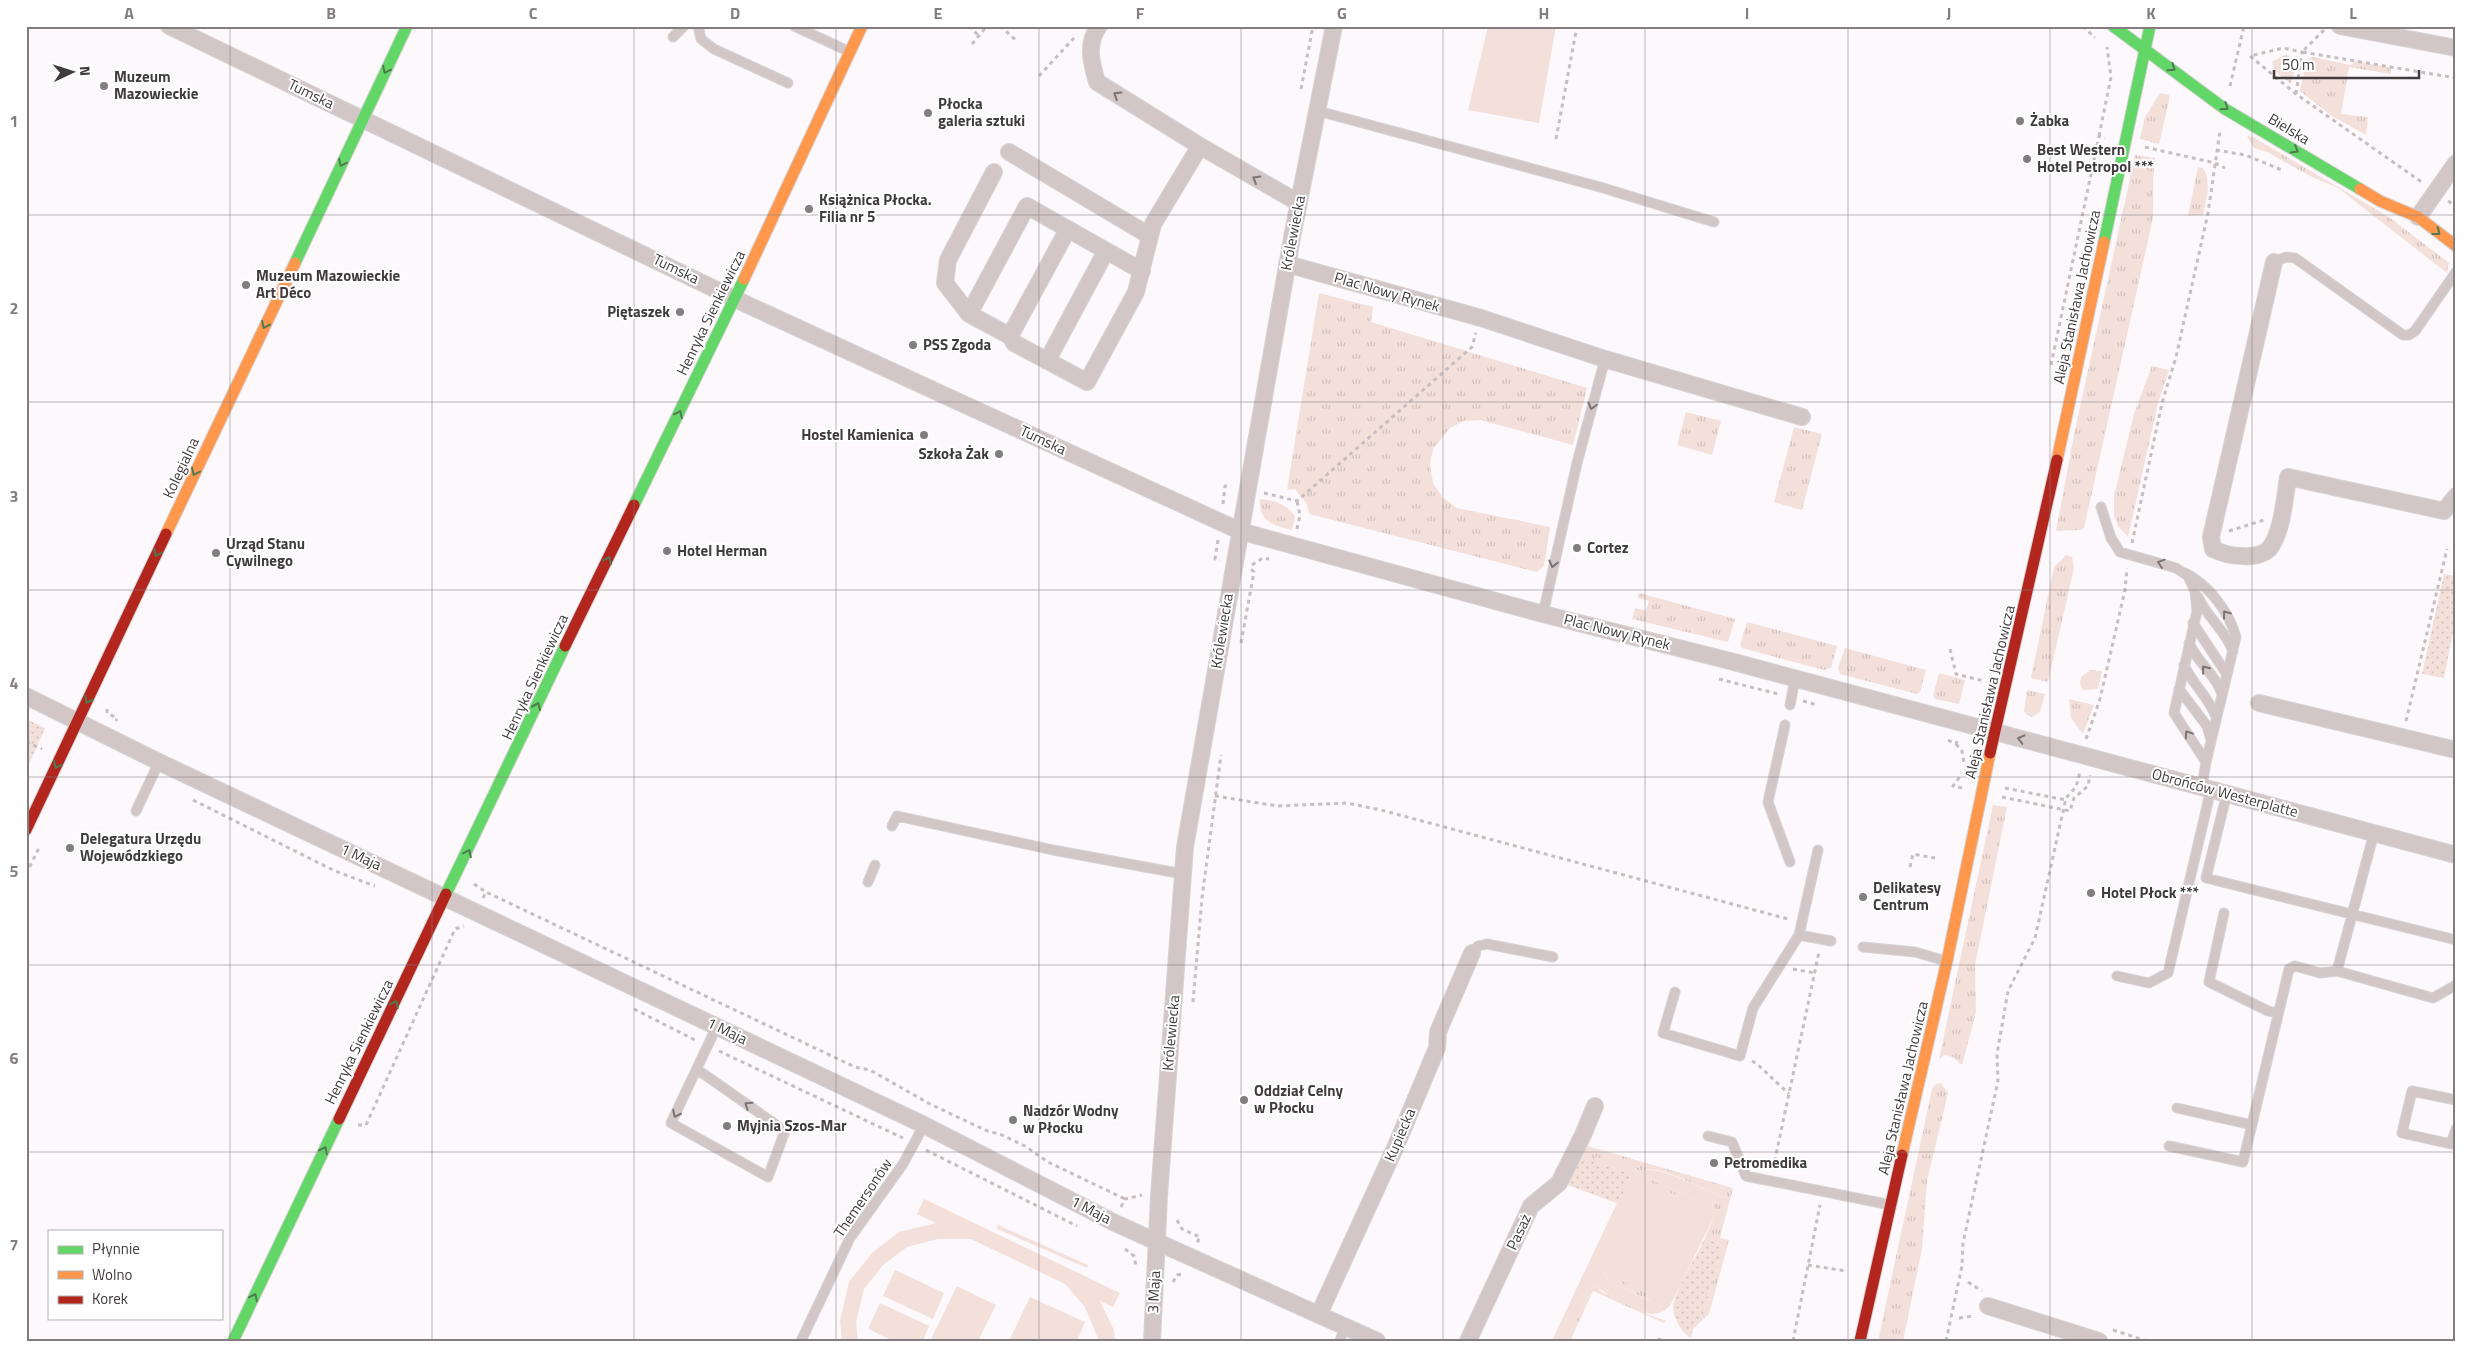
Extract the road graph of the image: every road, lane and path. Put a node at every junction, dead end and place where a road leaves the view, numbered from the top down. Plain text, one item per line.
1 (169, 26) edge
2 (407, 26) edge
3 (684, 26) edge
4 (698, 26) edge
5 (794, 26) edge
6 (862, 26) edge
7 (969, 26) edge
8 (987, 26) edge
9 (1000, 26) edge
10 (1099, 26) edge
11 (1334, 26) edge
12 (1576, 26) edge
13 (2113, 26) edge
14 (2150, 26) edge
15 (2244, 26) edge
16 (2328, 26) edge
17 (2340, 26) edge
18 (1079, 32) dead end
19 (979, 36) junction
20 (673, 37) dead end
21 (1018, 42) dead end
22 (2108, 43) dead end
23 (972, 44) dead end
24 (2456, 48) edge
25 (2145, 50) junction
26 (850, 52) junction
27 (2302, 52) junction
28 (1039, 76) dead end
29 (2456, 78) edge
30 (788, 84) dead end
31 (2296, 94) junction
32 (2226, 109) junction
33 (1318, 111) junction
34 (363, 119) junction
35 (2099, 136) dead end
36 (1556, 139) dead end
37 (1200, 146) junction
38 (2216, 150) junction
39 (1009, 152) dead end
40 (2456, 163) edge
41 (2285, 171) dead end
42 (994, 172) dead end
43 (2435, 191) junction
44 (1299, 203) junction
45 (2456, 206) edge
46 (2418, 218) junction
47 (1714, 222) dead end
48 (1068, 229) junction
49 (1150, 236) junction
50 (2456, 246) edge
51 (1106, 251) junction
52 (2274, 262) joint
53 (1287, 264) junction
54 (1142, 271) junction
55 (2456, 272) edge
56 (735, 298) junction
57 (969, 314) junction
58 (1480, 318) junction
59 (1010, 336) junction
60 (1605, 359) junction
61 (1047, 361) junction
62 (1802, 417) dead end
63 (1247, 490) junction
64 (2456, 496) edge
65 (1297, 501) junction
66 (2101, 507) dead end
67 (2281, 514) junction
68 (1220, 522) junction
69 (1240, 531) junction
70 (2211, 537) junction
71 (1294, 548) junction
72 (2447, 549) dead end
73 (2130, 554) junction
74 (1272, 560) dead end
75 (1234, 563) junction
76 (2180, 570) junction
77 (2195, 591) junction
78 (1543, 614) junction
79 (2193, 623) junction
80 (2189, 643) junction
81 (1950, 649) dead end
82 (1239, 651) dead end
83 (2233, 651) junction
84 (2184, 665) junction
85 (2226, 673) junction
86 (1795, 679) junction
87 (1984, 681) dead end
88 (2179, 689) junction
89 (2222, 694) junction
90 (26, 696) edge
91 (2259, 704) dead end
92 (1790, 706) dead end
93 (2216, 717) junction
94 (78, 721) junction
95 (1786, 725) dead end
96 (1994, 732) junction
97 (2402, 737) junction
98 (2211, 740) junction
99 (26, 742) edge
100 (1956, 744) dead end
101 (43, 750) dead end
102 (1222, 750) dead end
103 (2456, 750) edge
104 (2088, 757) junction
105 (159, 762) junction
106 (2206, 762) junction
107 (1963, 773) junction
108 (1982, 788) junction
109 (2213, 790) junction
110 (187, 796) dead end
111 (1215, 796) junction
112 (2066, 800) junction
113 (2063, 810) junction
114 (136, 811) dead end
115 (892, 826) dead end
116 (26, 830) edge
117 (2374, 833) junction
118 (1818, 850) dead end
119 (2456, 855) edge
120 (1935, 858) dead end
121 (1790, 862) dead end
122 (875, 865) dead end
123 (1910, 867) dead end
124 (1183, 874) junction
125 (868, 882) dead end
126 (383, 890) dead end
127 (446, 897) junction
128 (2224, 913) dead end
129 (2353, 913) junction
130 (1802, 922) junction
131 (1799, 935) junction
132 (1827, 940) joint
133 (2456, 940) edge
134 (1862, 947) dead end
135 (1472, 953) joint
136 (1553, 957) dead end
137 (1947, 961) junction
138 (1780, 967) junction
139 (2337, 971) junction
140 (1815, 972) junction
141 (2117, 976) dead end
142 (2456, 985) edge
143 (1675, 992) dead end
144 (1193, 1004) dead end
145 (2277, 1013) junction
146 (717, 1026) junction
147 (1740, 1056) junction
148 (698, 1070) junction
149 (1789, 1094) junction
150 (2456, 1100) edge
151 (1594, 1106) dead end
152 (2177, 1108) dead end
153 (2252, 1125) junction
154 (924, 1126) junction
155 (2456, 1129) edge
156 (1708, 1136) dead end
157 (2169, 1146) dead end
158 (1770, 1182) junction
159 (1823, 1192) junction
160 (1891, 1205) junction
161 (1177, 1213) dead end
162 (1157, 1243) junction
163 (1192, 1256) junction
164 (1808, 1265) junction
165 (1846, 1271) dead end
166 (1988, 1306) dead end
167 (1319, 1314) junction
168 (1343, 1333) edge
169 (1658, 1339) dead end
170 (233, 1341) edge
171 (801, 1341) edge
172 (1152, 1341) edge
173 (1377, 1341) edge
174 (1468, 1341) edge
175 (1662, 1341) edge
176 (1793, 1341) edge
177 (1860, 1341) edge
178 (1946, 1341) edge
179 (2099, 1341) edge

1 - 34 street, Tumska
2 -> 34 street, Kolegialna
3 - 20 lane
4 - 30 lane
5 - 26 lane
6 - 26 street, Henryka Sienkiewicza
7 - 19 path
8 - 19 path
9 - 21 path
37 -> 10 street
11 - 33 street, Królewiecka
12 - 36 path
13 - 25 street, Bielska
14 - 25 street, Aleja Stanisława Jachowicza
15 - 32 path
16 - 27 path
17 - 24 street
18 - 28 path
19 - 23 path
22 - 35 path
25 -> 32 street, Bielska
25 - 96 street, Aleja Stanisława Jachowicza
26 - 56 street, Henryka Sienkiewicza
27 - 29 path
27 - 31 path
27 - 31 path
31 - 43 path
32 - 38 path
32 -> 46 street, Bielska
33 - 44 street, Królewiecka
33 - 47 lane
34 - 56 street, Tumska
34 -> 94 street, Kolegialna
44 -> 37 street
37 - 49 street
38 - 41 path
38 - 73 path
39 - 49 street
40 - 43 street
42 - 57 street
43 - 45 path
43 - 46 street
44 - 53 street, Królewiecka
46 -> 50 street, Bielska
48 - 51 street
48 - 57 street
48 - 59 street
49 - 54 street
51 - 54 street
51 - 61 street
52 - 55 lane
52 - 70 street
53 - 58 street, Plac Nowy Rynek
53 - 63 street, Królewiecka
54 - 61 street
56 - 68 street, Tumska
127 -> 56 street, Henryka Sienkiewicza
57 - 59 street
58 - 60 street, Plac Nowy Rynek
58 - 65 path
59 - 61 street
60 - 62 street, Plac Nowy Rynek
60 -> 78 lane
63 - 65 path
63 - 68 path
63 - 69 street, Królewiecka
64 - 67 street
65 - 71 path
66 - 73 lane
67 - 70 path
67 - 70 street
68 - 69 street, Tumska
68 - 75 path
69 - 71 street, Plac Nowy Rynek
69 - 75 street, Królewiecka
71 - 78 street, Plac Nowy Rynek
72 - 97 path
76 -> 73 lane
73 - 104 path
74 - 82 path
75 - 124 street, Królewiecka
76 - 77 lane
83 -> 76 lane
77 - 79 lane
77 - 83 lane
78 - 86 street, Plac Nowy Rynek
79 - 80 lane
79 - 85 lane
80 - 84 lane
89 -> 80 lane
81 - 87 path
83 - 85 lane
84 - 88 lane
84 - 93 lane
85 - 89 lane
86 - 92 lane
86 - 96 street, Plac Nowy Rynek
88 - 98 lane
106 -> 88 lane
89 - 93 lane
90 - 94 street, 1 Maja
91 - 97 street
93 - 98 lane
94 - 105 street, 1 Maja
94 -> 116 street, Kolegialna
95 - 121 lane
104 -> 96 street, Obrońców Westerplatte
96 - 108 street, Aleja Stanisława Jachowicza
97 - 103 street
98 - 106 lane
99 - 101 path
100 - 107 path
102 - 111 path
104 - 109 street, Obrońców Westerplatte
104 - 112 path
104 - 113 path
105 - 114 lane
105 - 127 street, 1 Maja
106 - 109 lane
107 - 108 path
107 - 108 path
108 - 112 path
108 - 113 path
108 - 137 street, Aleja Stanisława Jachowicza
109 - 117 street, Obrońców Westerplatte
109 - 129 lane
109 - 141 lane
110 - 126 path
111 - 130 path
111 - 144 path
112 - 113 path
113 - 178 path
115 - 124 lane
117 - 119 street, Obrońców Westerplatte
117 - 129 lane
118 - 130 lane
120 - 123 path
122 - 125 lane
124 - 162 street, Królewiecka
127 - 146 street, 1 Maja
170 -> 127 street, Henryka Sienkiewicza
128 - 145 lane
129 - 133 lane
129 - 139 lane
130 - 131 lane
131 - 132 lane
131 - 138 lane
132 - 140 path
134 - 137 lane
135 - 136 lane
135 - 167 street, Kupiecka
137 - 160 street, Aleja Stanisława Jachowicza
138 - 140 path
138 - 147 lane
139 - 142 lane
139 - 145 lane
140 - 149 path
143 - 147 lane
145 - 153 lane
146 - 148 lane
146 - 154 street, 1 Maja
147 - 149 path
148 -> 148 lane
149 - 158 path
150 - 155 lane
151 - 174 street, Pasaż
152 - 153 lane
153 - 157 lane
154 - 162 street, 1 Maja
154 - 171 lane, Themersonów
156 - 158 lane
158 - 159 lane
159 - 160 lane
159 - 164 path
160 - 177 street, Aleja Stanisława Jachowicza
161 - 163 path
162 - 163 street, 1 Maja
162 - 172 street, 3 Maja
163 - 167 street, 1 Maja
164 - 165 path
164 - 176 path
166 - 179 street
167 - 168 street, 1 Maja
168 - 173 street, 1 Maja
169 - 175 path

